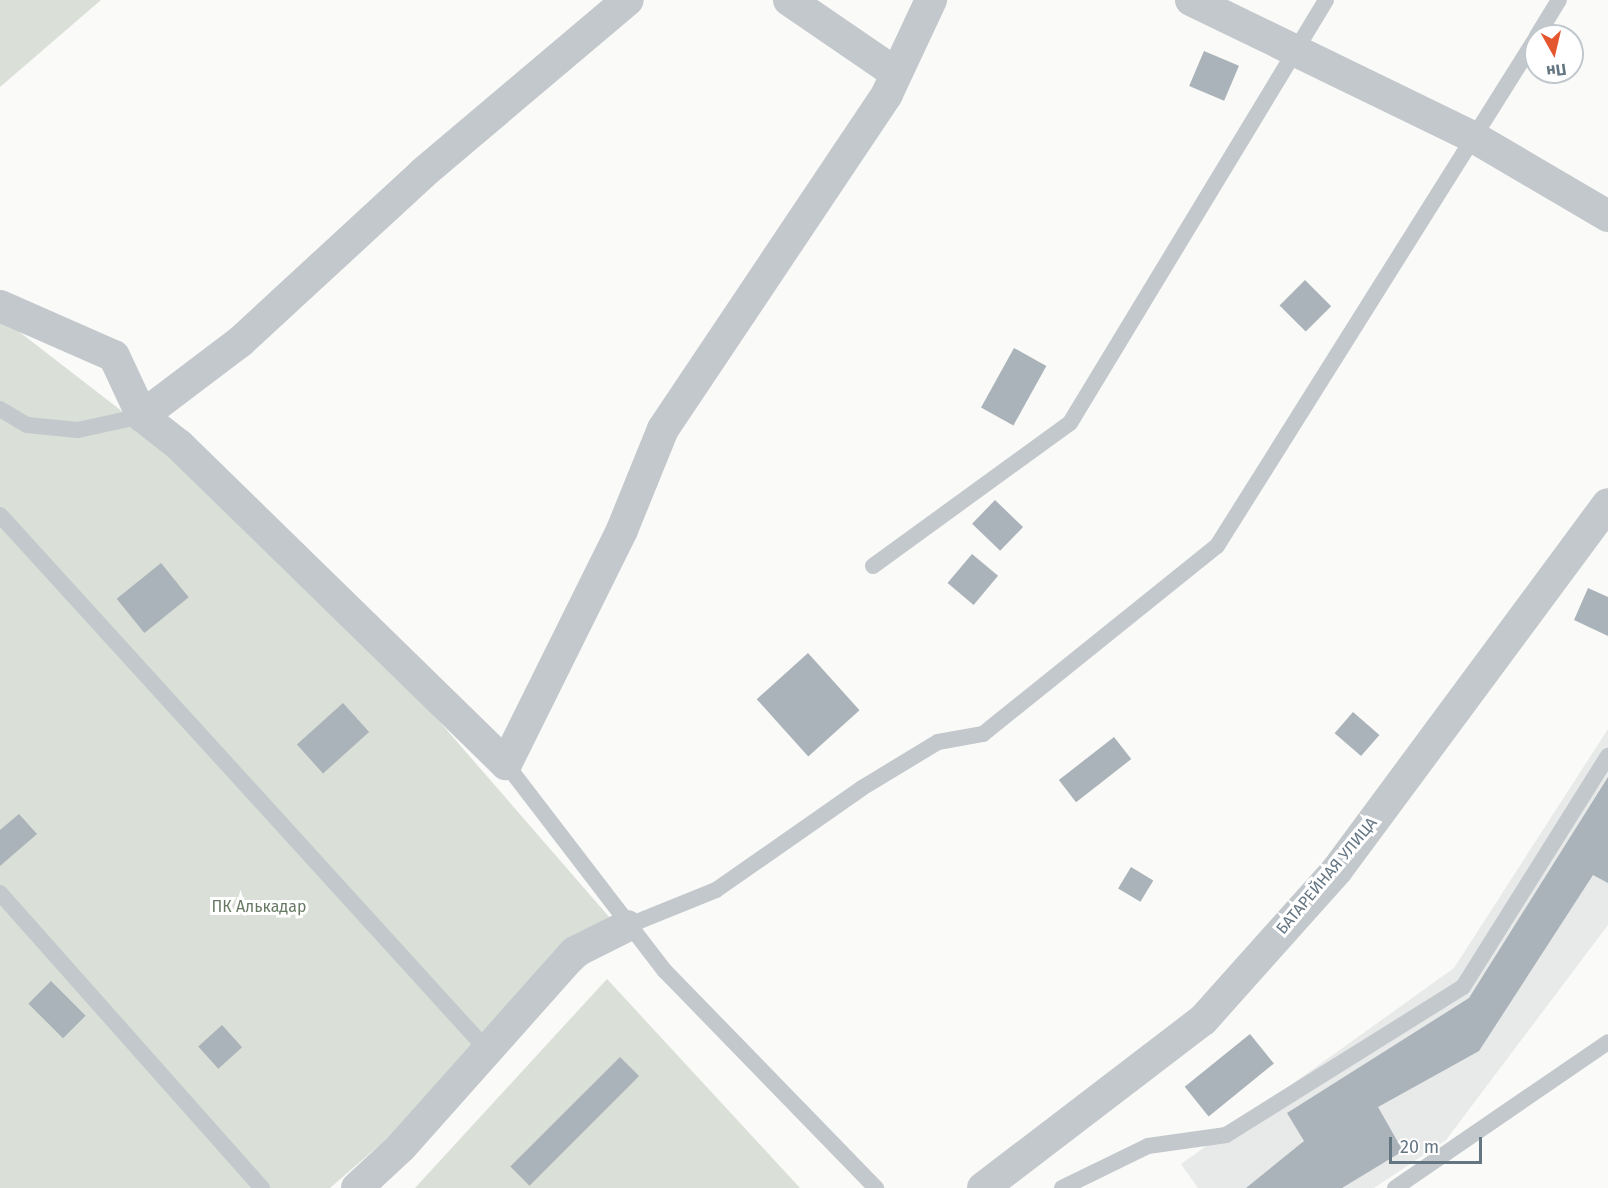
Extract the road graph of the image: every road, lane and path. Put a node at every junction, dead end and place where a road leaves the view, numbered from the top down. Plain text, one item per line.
1 (628, 0) edge
2 (789, 0) edge
3 (931, 0) edge
4 (1191, 0) edge
5 (1326, 0) edge
6 (1559, 0) edge
7 (1545, 24) edge
8 (1293, 51) junction
9 (1524, 58) edge
10 (887, 67) dead end
11 (1475, 138) junction
12 (1608, 216) edge
13 (0, 306) edge
14 (0, 408) edge
15 (142, 416) junction
16 (1608, 504) edge
17 (0, 515) edge
18 (873, 566) dead end
19 (1608, 756) edge
20 (506, 764) junction
21 (0, 893) edge
22 (627, 926) junction
23 (1608, 1042) edge
24 (488, 1051) junction
25 (262, 1188) edge
26 (357, 1188) edge
27 (876, 1188) edge
28 (983, 1188) edge
29 (1062, 1188) edge
30 (1395, 1188) edge

1 - 15 street
2 - 10 street
3 - 20 street
4 - 8 street
5 - 8 lane
6 - 7 lane
8 - 11 street
8 - 18 lane
9 - 11 lane
11 - 12 street
11 - 22 lane
13 - 15 street
14 - 15 lane
15 - 20 street
16 - 28 street, БАТАРЕЙНАЯ УЛИЦА
17 - 24 lane
19 - 29 lane
20 - 22 lane
21 - 25 lane
22 - 24 street
22 - 27 lane
23 - 30 lane
24 - 26 street

